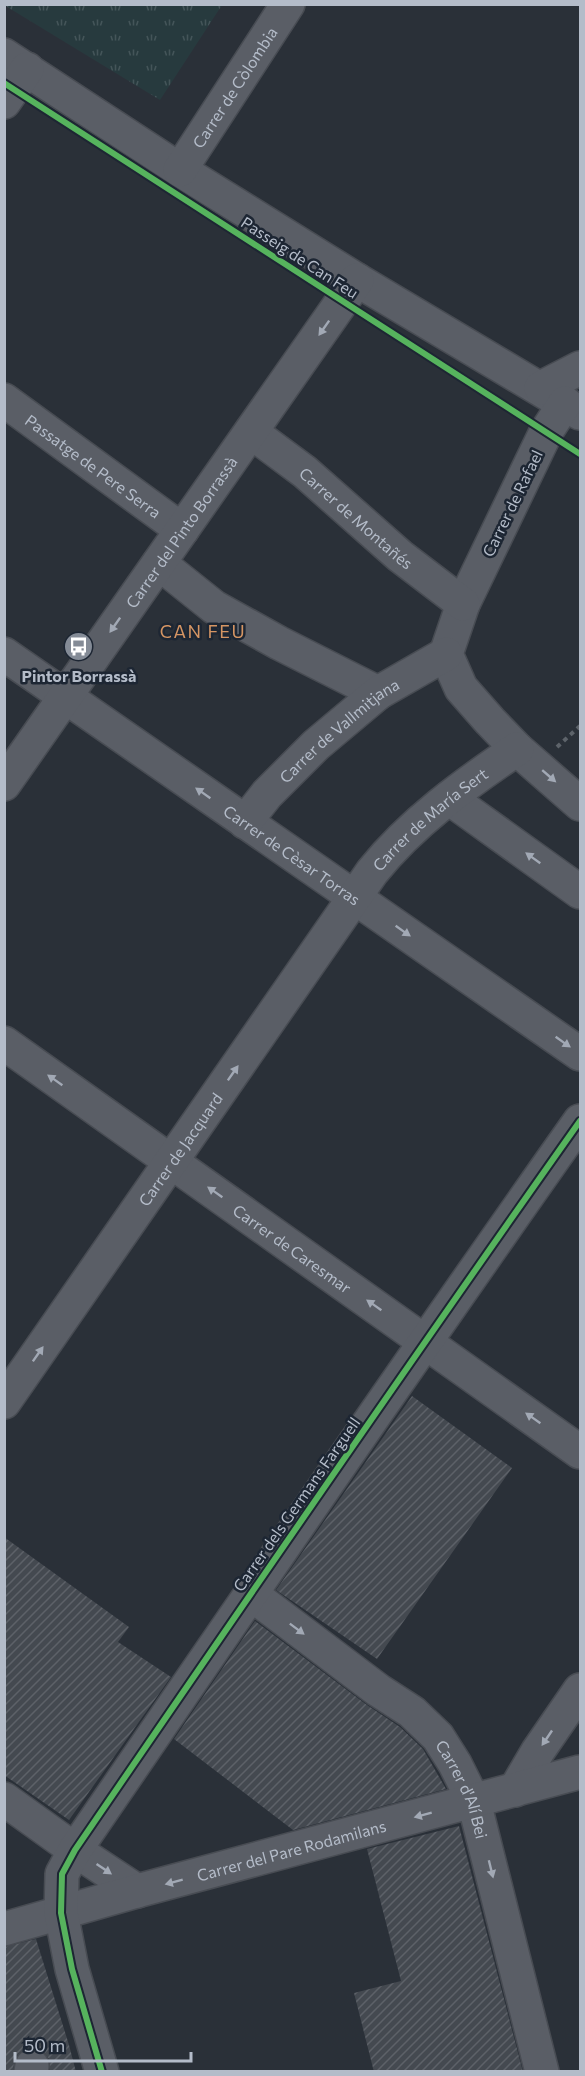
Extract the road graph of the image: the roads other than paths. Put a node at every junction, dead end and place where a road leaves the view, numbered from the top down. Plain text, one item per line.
1 (288, 4) edge
2 (16, 62) edge
3 (4, 102) edge
4 (180, 170) junction
5 (357, 280) junction
6 (580, 368) edge
7 (4, 400) edge
8 (562, 401) edge
9 (251, 432) junction
10 (182, 530) junction
11 (159, 563) junction
12 (463, 604) junction
13 (4, 654) edge
14 (446, 654) junction
15 (378, 693) junction
16 (65, 698) junction
17 (517, 749) junction
18 (4, 784) edge
19 (449, 798) junction
20 (580, 804) edge
21 (245, 822) junction
22 (580, 892) edge
23 (355, 897) junction
24 (4, 1044) edge
25 (580, 1054) edge
26 (580, 1121) edge
27 (171, 1162) junction
28 (425, 1341) junction
29 (4, 1402) edge
30 (580, 1452) edge
31 (251, 1594) junction
32 (580, 1690) edge
33 (580, 1772) edge
34 (515, 1790) junction
35 (4, 1799) edge
36 (474, 1802) junction
37 (75, 1850) junction
38 (137, 1891) junction
39 (61, 1913) junction
40 (4, 1929) edge
41 (102, 2072) edge
42 (542, 2072) edge

1 - 4 street, Carrer de Còlombia
2 - 3 street
2 - 4 street, Passeig de Can Feu
4 - 5 street, Passeig de Can Feu
5 - 8 street, Passeig de Can Feu
5 -> 9 street, Carrer del Pinto Borrassà
6 - 8 street
7 - 10 street, Passatge de Pere Serra
8 - 12 street, Carrer de Rafael
9 - 10 street, Carrer del Pinto Borrassà
9 - 12 street, Carrer de Montañés
10 - 11 street, Carrer del Pinto Borrassà
11 - 15 street
11 -> 16 street, Carrer del Pinto Borrassà
12 - 14 street, Carrer de Rafael
13 - 16 street, Carrer de Cèsar Torras
14 - 15 street, Carrer de Vallmitjana
14 - 17 street
15 - 21 street, Carrer de Vallmitjana
16 - 18 street, Carrer del Pinto Borrassà
21 -> 16 street, Carrer de Cèsar Torras
17 - 19 street, Carrer de María Sert
17 -> 20 street
22 -> 19 street
19 - 23 street, Carrer de María Sert
21 - 23 street, Carrer de Cèsar Torras
23 -> 25 street, Carrer de Cèsar Torras
27 -> 23 street, Carrer de Jacquard
27 -> 24 street, Carrer de Caresmar
26 - 28 street, Carrer dels Germans Farguell
28 -> 27 street, Carrer de Caresmar
29 -> 27 street, Carrer de Jacquard
30 -> 28 street, Carrer de Caresmar
28 - 31 street, Carrer dels Germans Farguell
31 -> 36 street, Carrer d'Alí Bei
31 - 37 street, Carrer dels Germans Farguell
32 -> 34 street
33 - 34 street, Carrer del Pare Rodamilans
34 - 36 street, Carrer del Pare Rodamilans
35 - 37 street
36 -> 38 street, Carrer del Pare Rodamilans
36 -> 42 street, Carrer d'Alí Bei
37 -> 38 street
37 - 39 street, Carrer dels Germans Farguell
38 - 39 street, Carrer del Pare Rodamilans
39 - 40 street, Carrer del Pare Rodamilans
39 - 41 street, Carrer dels Germans Farguell

